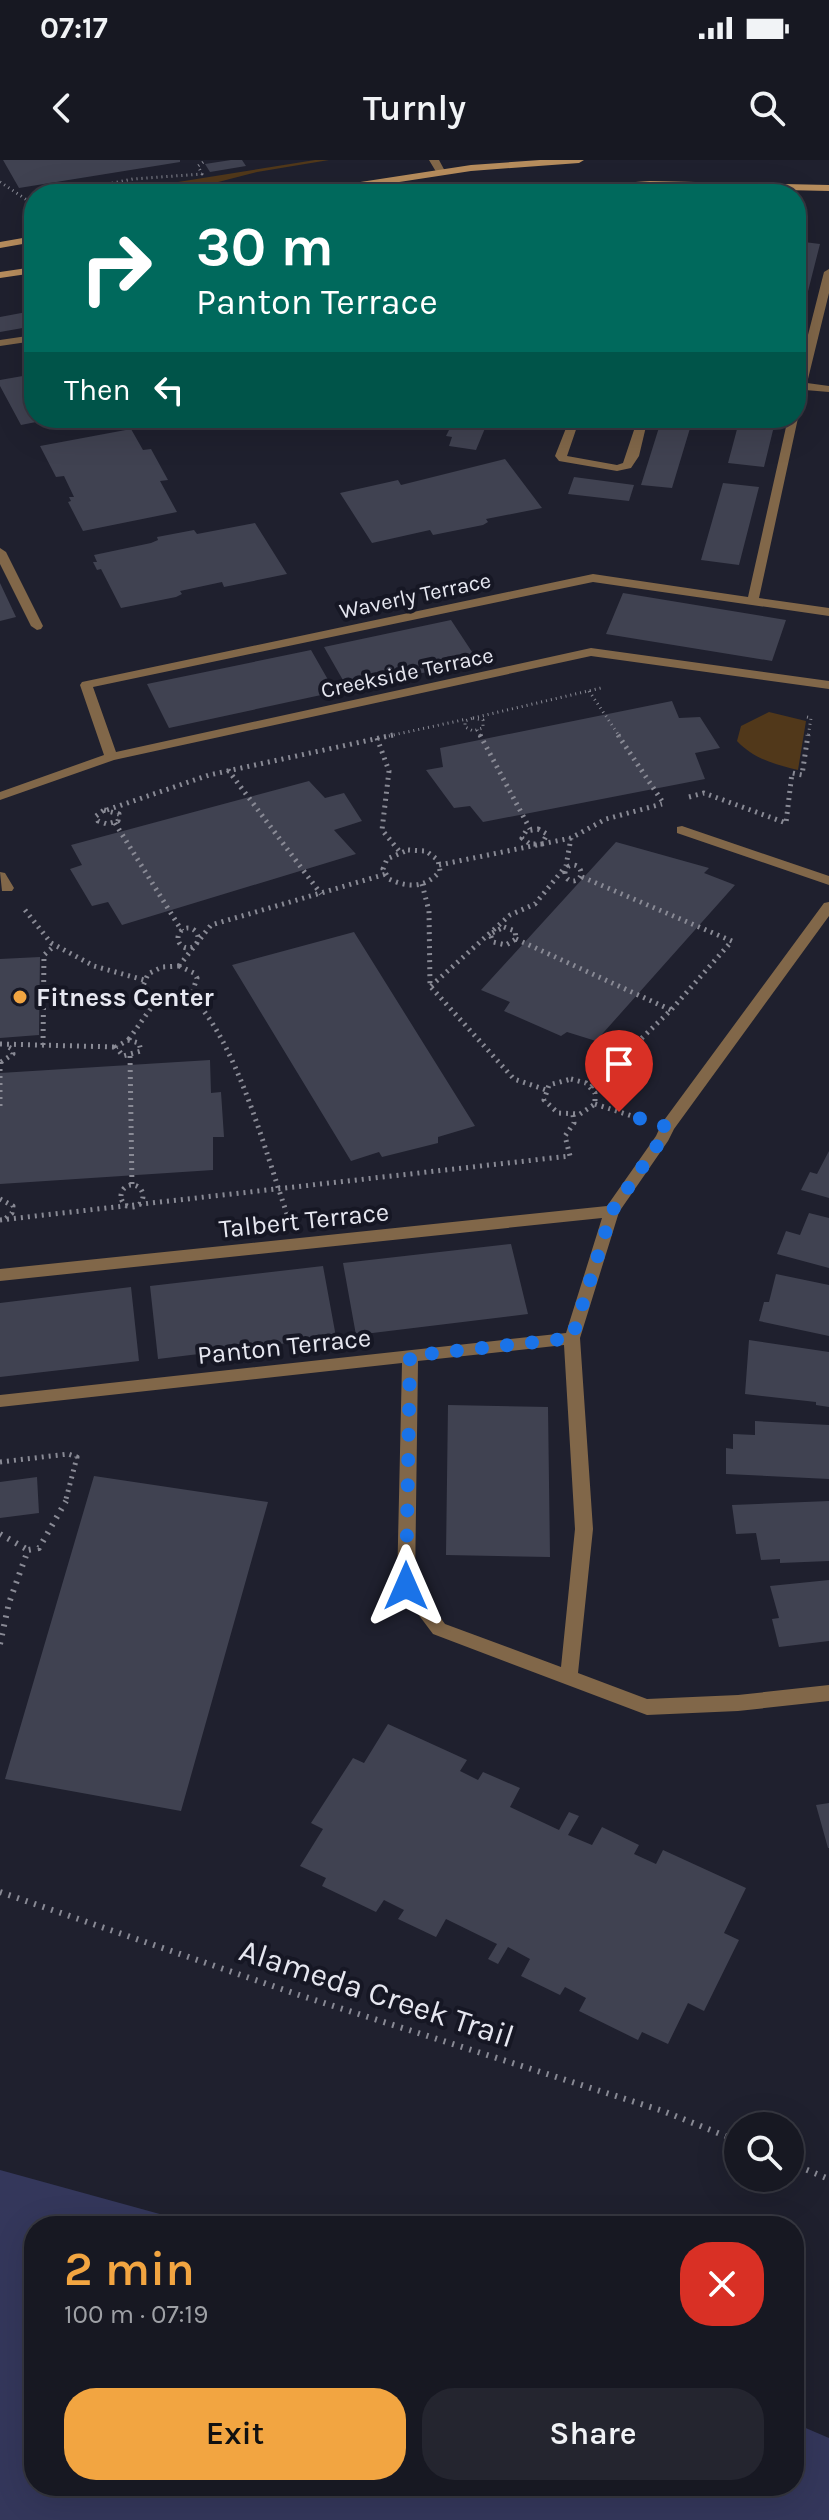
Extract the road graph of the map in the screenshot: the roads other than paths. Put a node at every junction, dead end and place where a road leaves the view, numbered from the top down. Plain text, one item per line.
1 (434, 160) edge
2 (579, 160) edge
3 (441, 173) junction
4 (368, 184) edge
5 (806, 187) edge
6 (829, 188) edge
7 (24, 241) edge
8 (0, 245) edge
9 (24, 271) edge
10 (829, 272) edge
11 (0, 275) edge
12 (24, 339) edge
13 (0, 343) edge
14 (806, 362) edge
15 (806, 387) edge
16 (829, 389) edge
17 (571, 428) edge
18 (640, 428) edge
19 (791, 428) edge
20 (0, 552) edge
21 (753, 599) junction
22 (829, 612) edge
23 (37, 626) dead end
24 (829, 685) edge
25 (111, 757) junction
26 (0, 796) edge
27 (682, 830) road end
28 (829, 881) edge
29 (829, 906) edge
30 (612, 1211) junction
31 (0, 1275) edge
32 (572, 1338) junction
33 (410, 1356) junction
34 (0, 1401) edge
35 (569, 1678) junction
36 (829, 1693) edge

1 - 3 street
2 - 3 main road
3 - 4 main road
5 - 6 main road
7 - 8 main road
9 - 11 main road
10 - 14 street
12 - 13 street
15 - 16 street
17 - 18 street
19 - 21 street
20 - 23 street
21 - 22 street, Waverly Terrace
21 - 25 street, Waverly Terrace
24 - 25 street, Creekside Terrace
25 - 26 street, Creekside Terrace
27 - 28 street
29 - 30 street
30 - 31 street, Talbert Terrace
30 - 32 street
32 - 33 street, Panton Terrace
32 - 35 street
33 - 34 street, Panton Terrace
33 - 35 street
35 - 36 street

